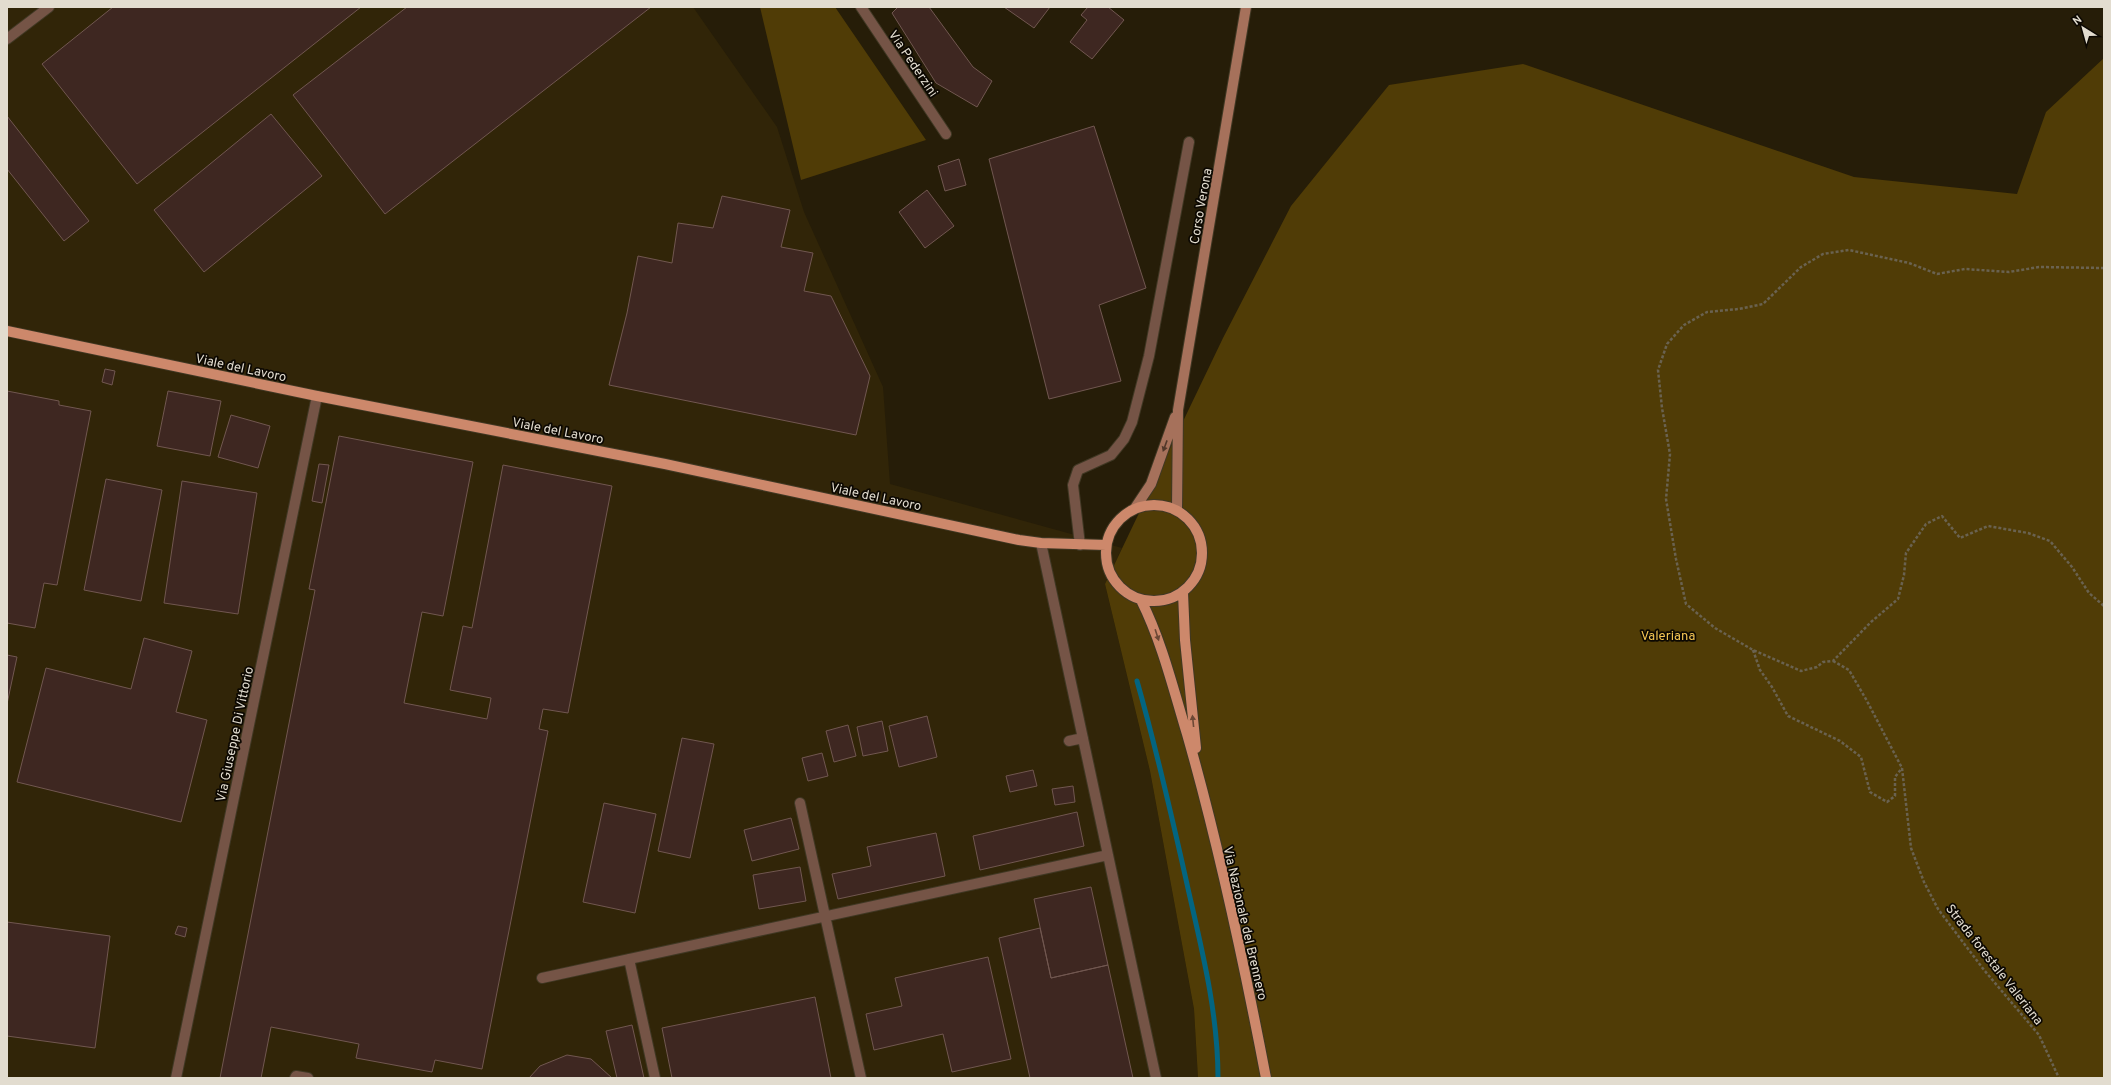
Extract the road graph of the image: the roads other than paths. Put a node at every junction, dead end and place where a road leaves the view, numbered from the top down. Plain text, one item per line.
1 (861, 7) edge
2 (1246, 7) edge
3 (48, 8) edge
4 (7, 39) edge
5 (946, 134) dead end
6 (1189, 142) dead end
7 (7, 331) edge
8 (317, 396) junction
9 (1178, 410) junction
10 (1135, 508) junction
11 (1177, 509) junction
12 (1041, 543) junction
13 (1080, 545) junction
14 (1106, 545) junction
15 (1183, 593) junction
16 (1141, 600) junction
17 (1083, 738) junction
18 (1069, 741) dead end
19 (1198, 774) junction
20 (800, 803) dead end
21 (1108, 855) junction
22 (825, 917) junction
23 (629, 959) junction
24 (542, 978) dead end
25 (176, 1078) edge
26 (295, 1078) edge
27 (308, 1078) edge
28 (655, 1078) edge
29 (861, 1078) edge
30 (1156, 1078) edge
31 (1266, 1078) edge

1 - 5 street, Via Pederzini
2 - 9 main road, Corso Verona
3 - 4 street
6 - 13 street
7 - 8 main road, Viale del Lavoro
8 - 12 main road, Viale del Lavoro
8 - 25 street, Via Giuseppe Di Vittorio
9 -> 10 main road
9 - 11 main road
10 - 11 main road
10 - 14 main road
11 - 15 main road
12 - 13 main road, Viale del Lavoro
12 - 17 street
13 - 14 main road, Viale del Lavoro
14 - 16 main road
15 - 16 main road
19 -> 15 main road, Via Nazionale del Brennero
16 -> 19 main road, Via Nazionale del Brennero
17 - 18 street
17 - 21 street
19 - 31 main road, Via Nazionale del Brennero
20 - 22 street
21 - 22 street
21 - 30 street
22 - 23 street
22 - 29 street
23 - 24 street
23 - 28 street
26 - 27 street

